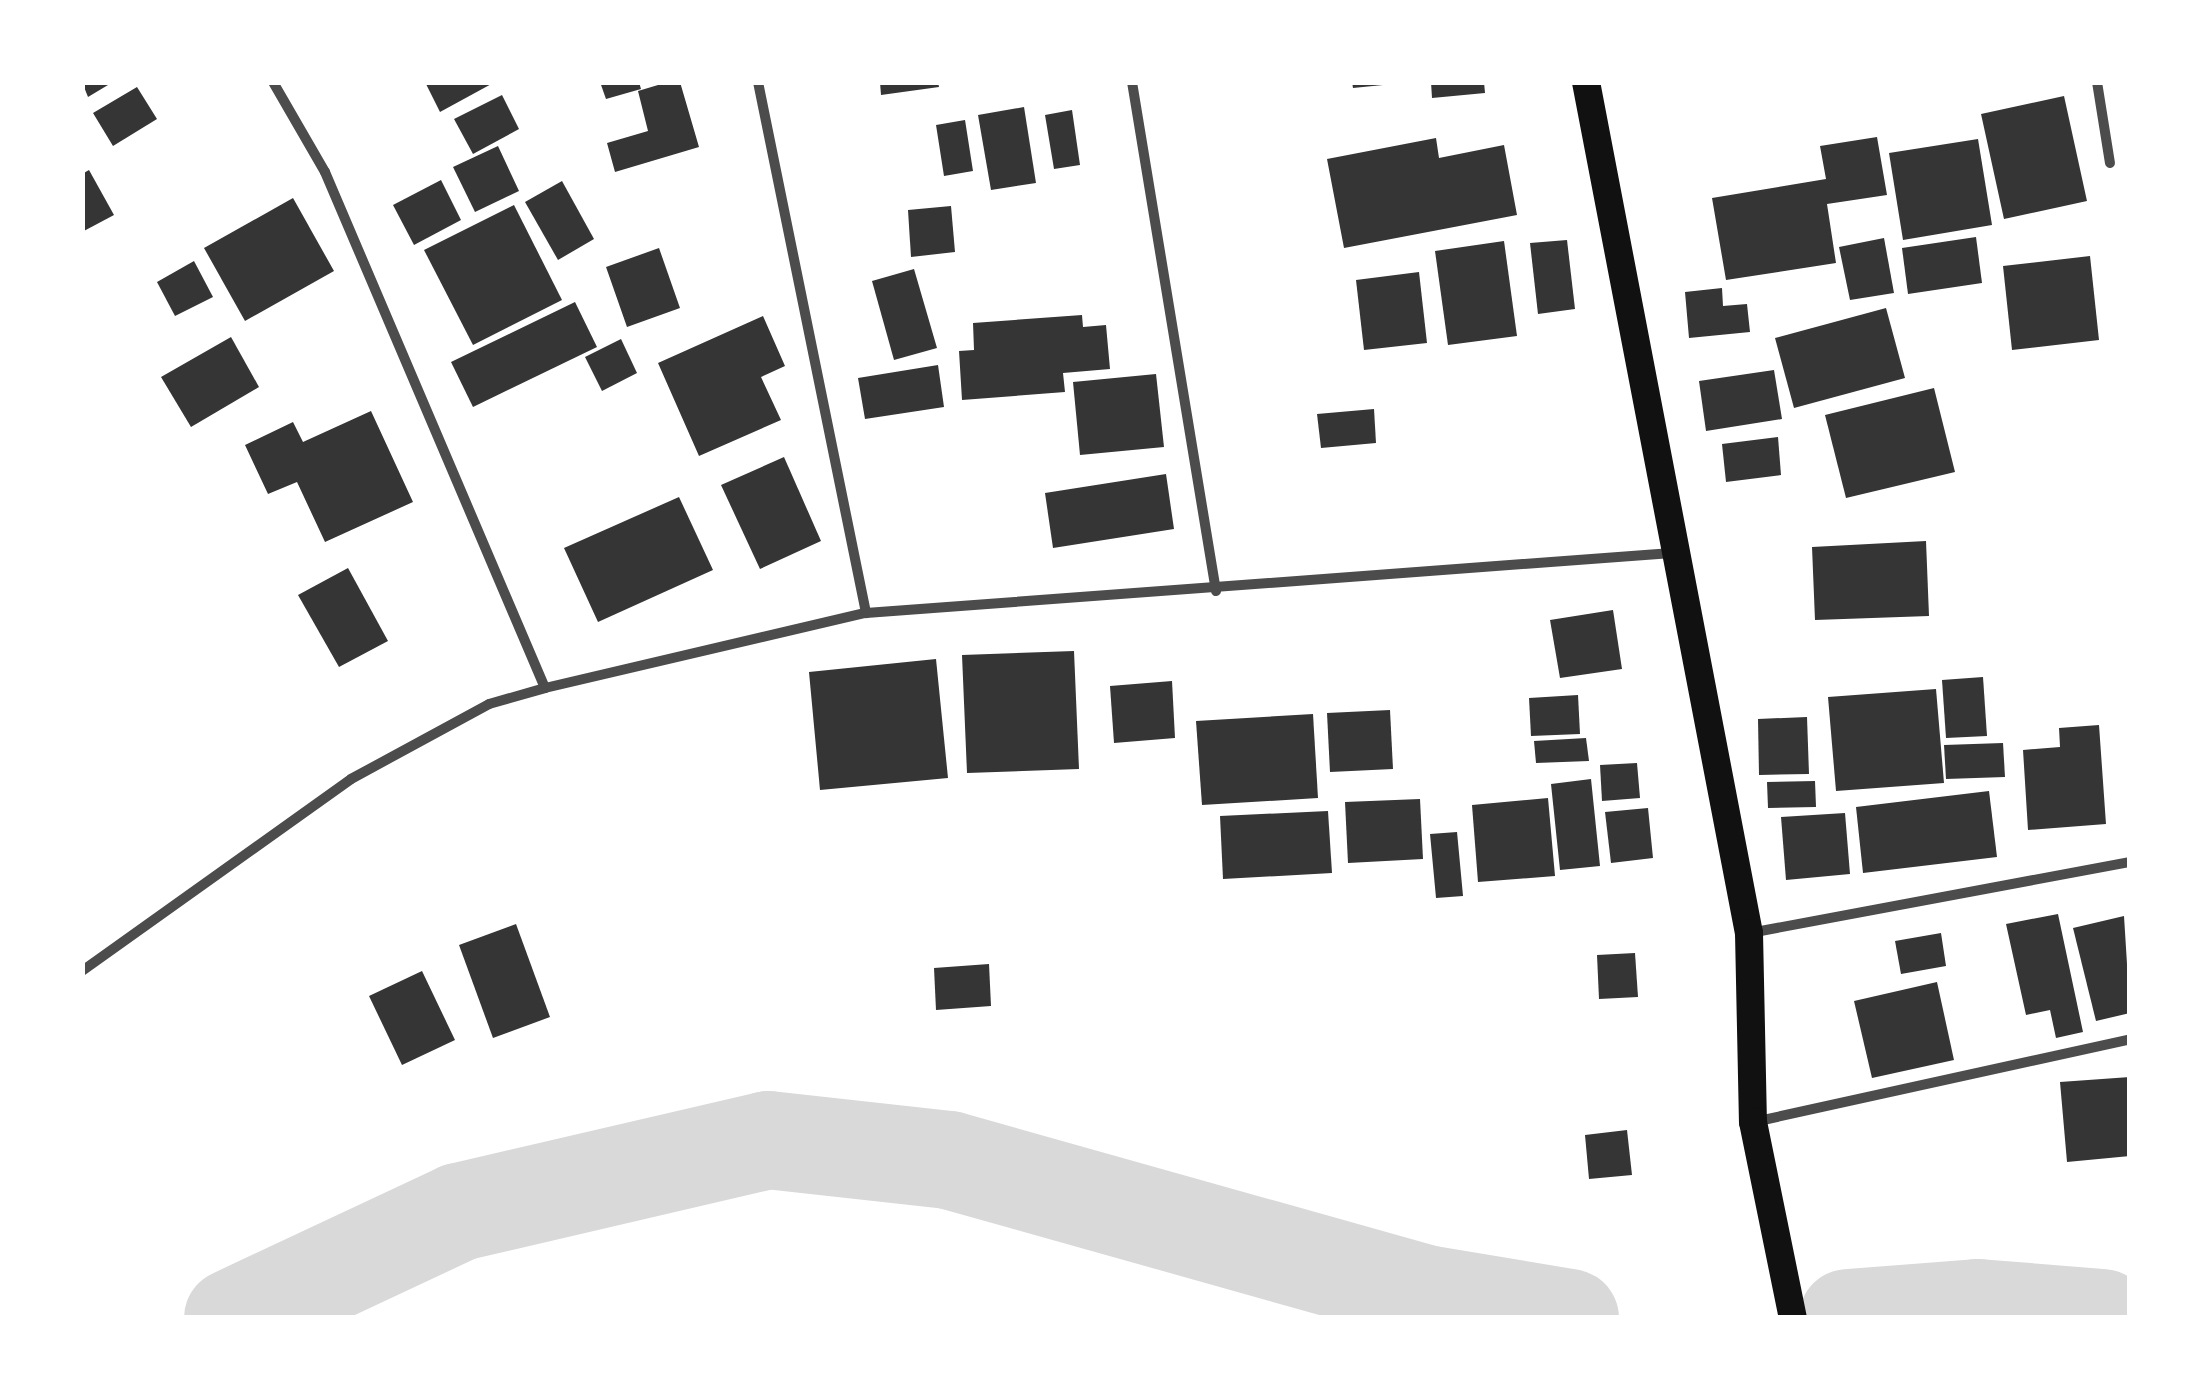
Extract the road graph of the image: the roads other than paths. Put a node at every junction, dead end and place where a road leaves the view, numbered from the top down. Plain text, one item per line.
1 (273, 82) edge
2 (758, 82) edge
3 (1132, 82) edge
4 (1586, 82) edge
5 (2098, 82) edge
6 (2110, 163) dead end
7 (1672, 553) junction
8 (1216, 592) junction
9 (866, 612) junction
10 (545, 688) junction
11 (2130, 862) edge
12 (1749, 934) junction
13 (82, 971) edge
14 (2130, 1040) edge
15 (1753, 1122) junction
16 (1793, 1318) edge

1 - 10 street
2 - 9 street
3 - 8 street
4 - 7 highway
5 - 6 street
7 - 8 street
7 - 12 highway
8 - 9 street
9 - 10 street
10 - 13 street
11 - 12 street
12 - 15 highway
14 - 15 street
15 - 16 highway

